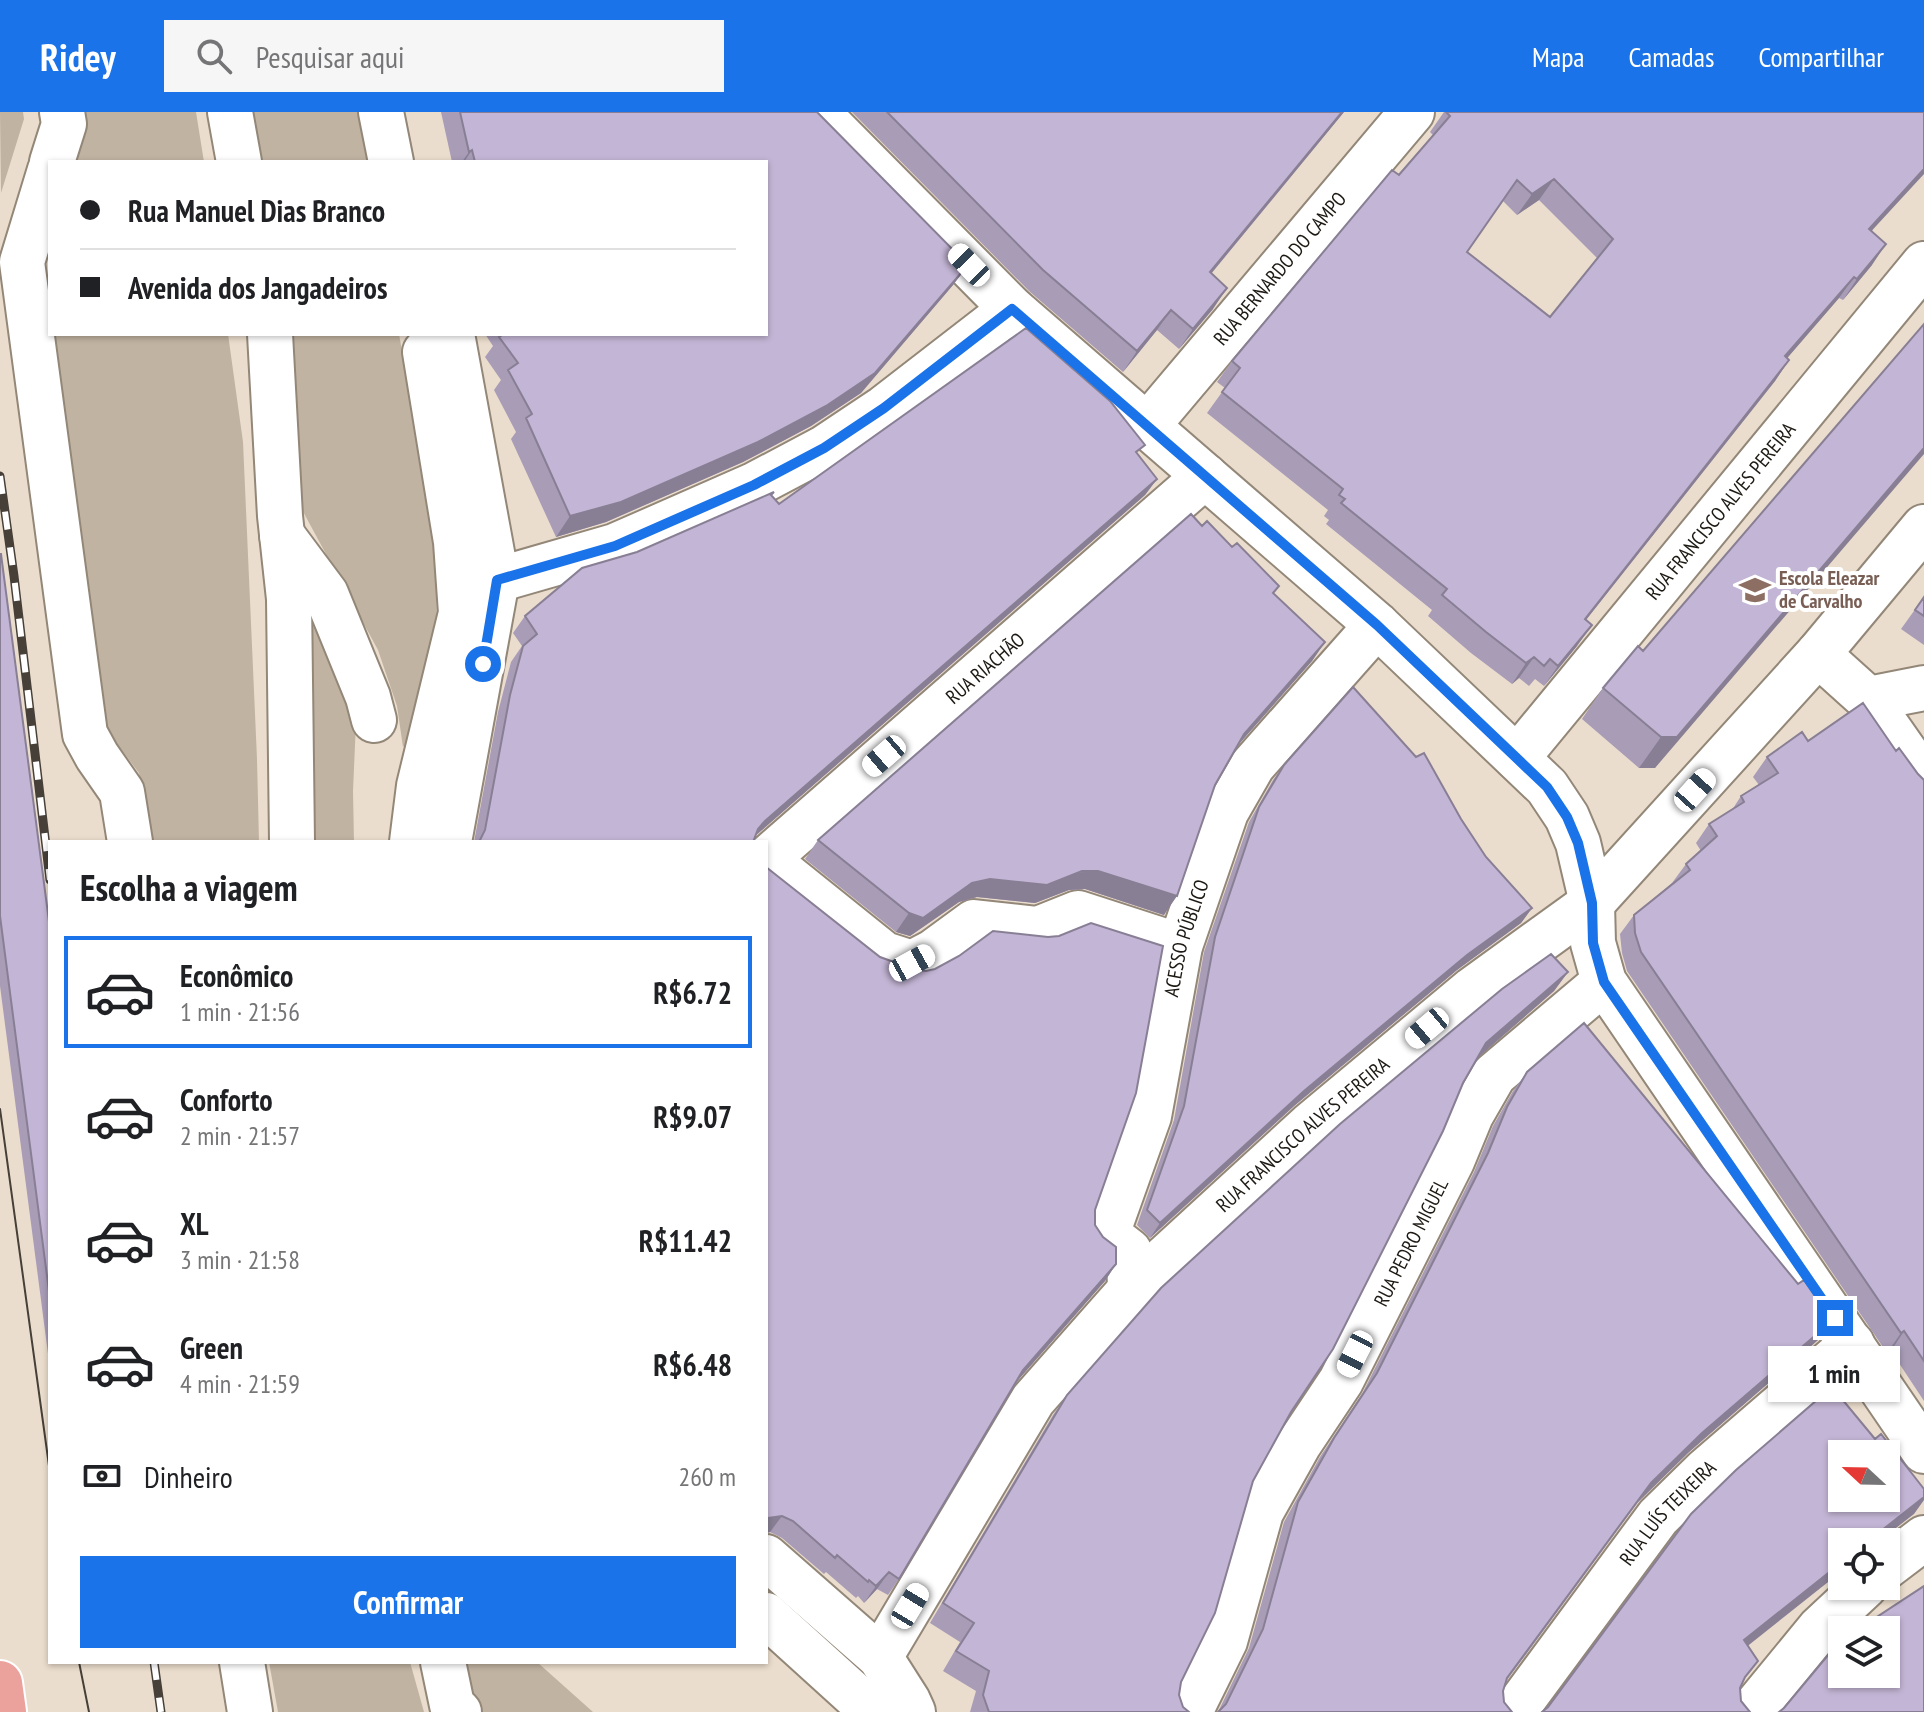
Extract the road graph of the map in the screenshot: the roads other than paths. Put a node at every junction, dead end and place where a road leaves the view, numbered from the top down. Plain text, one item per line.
1 (62, 112) edge
2 (230, 112) edge
3 (381, 112) edge
4 (411, 112) edge
5 (817, 112) edge
6 (1412, 112) edge
7 (53, 160) edge
8 (239, 160) edge
9 (391, 160) edge
10 (420, 160) edge
11 (48, 177) edge
12 (1924, 264) edge
13 (1012, 309) junction
14 (1910, 312) edge
15 (270, 336) edge
16 (422, 336) edge
17 (452, 336) edge
18 (1147, 426) junction
19 (1205, 476) junction
20 (1924, 527) edge
21 (282, 535) junction
22 (497, 580) junction
23 (1377, 625) junction
24 (1818, 654) junction
25 (1924, 688) edge
26 (1868, 699) junction
27 (374, 720) dead end
28 (1517, 758) junction
29 (1924, 779) edge
30 (130, 840) edge
31 (292, 840) edge
32 (412, 840) edge
33 (449, 840) edge
34 (768, 860) edge
35 (768, 862) edge
36 (1592, 903) junction
37 (1180, 946) junction
38 (1604, 982) junction
39 (1130, 1290) junction
40 (1852, 1344) junction
41 (1924, 1451) edge
42 (1924, 1538) edge
43 (1900, 1556) edge
44 (768, 1559) edge
45 (1850, 1600) edge
46 (768, 1617) edge
47 (880, 1657) junction
48 (242, 1664) edge
49 (443, 1664) edge
50 (0, 1683) edge
51 (4, 1712) edge
52 (250, 1712) edge
53 (459, 1712) edge
54 (873, 1712) edge
55 (913, 1712) edge
56 (1190, 1712) edge
57 (1514, 1712) edge
58 (1751, 1712) edge

1 - 7 street
2 - 8 street
3 - 9 street
4 - 10 street
5 - 13 street
6 - 18 street, RUA BERNARDO DO CAMPO
11 - 30 street
12 - 14 street, RUA FRANCISCO ALVES PEREIRA
13 - 18 street
13 - 22 street
14 - 28 street, RUA FRANCISCO ALVES PEREIRA
15 - 21 street
16 - 32 street
17 - 22 street
18 - 19 street
19 - 23 street
19 - 34 street, RUA RIACHÃO
20 - 24 street, RUA FRANCISCO ALVES PEREIRA
21 - 27 street
21 - 31 street
22 - 33 street
23 - 28 street
23 - 37 street, ACESSO PÚBLICO
24 - 26 street
24 - 36 street, RUA FRANCISCO ALVES PEREIRA
25 - 26 street
26 - 29 street
28 - 36 street
35 - 37 street
36 - 38 street
36 - 39 street, RUA FRANCISCO ALVES PEREIRA
37 - 39 street, ACESSO PÚBLICO
38 - 40 street
38 - 56 street, RUA PEDRO MIGUEL
39 - 47 street, RUA FRANCISCO ALVES PEREIRA
40 - 41 street
40 - 57 street, RUA LUÍS TEIXEIRA
42 - 43 street
44 - 47 street
45 - 58 street
46 - 54 street
47 - 55 street
48 - 52 street
49 - 53 street
50 - 51 main road

